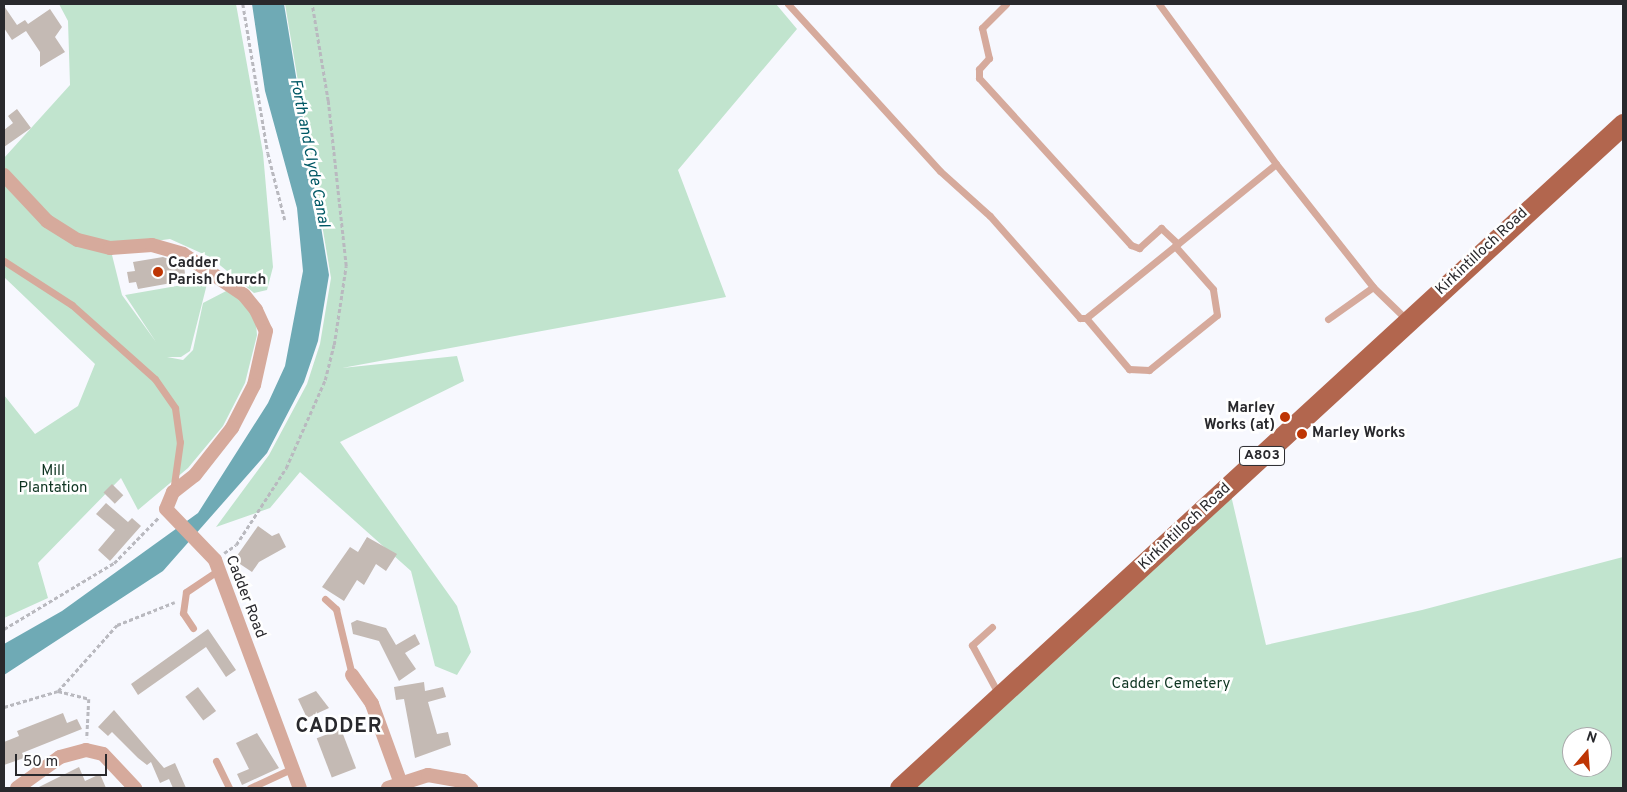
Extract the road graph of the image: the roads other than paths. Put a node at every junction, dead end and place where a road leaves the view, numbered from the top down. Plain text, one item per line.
1 (788, 4) edge
2 (1006, 4) edge
3 (1159, 4) edge
4 (1623, 124) edge
5 (1276, 164) junction
6 (4, 175) edge
7 (1176, 245) junction
8 (4, 261) edge
9 (1373, 287) junction
10 (1086, 318) junction
11 (1328, 319) dead end
12 (1408, 321) junction
13 (173, 492) junction
14 (216, 565) junction
15 (325, 599) dead end
16 (992, 627) dead end
17 (193, 628) dead end
18 (352, 675) joint
19 (1000, 698) junction
20 (216, 761) dead end
21 (293, 768) junction
22 (394, 785) edge
23 (17, 788) edge
24 (135, 788) edge
25 (229, 788) edge
26 (250, 788) edge
27 (300, 788) edge
28 (472, 788) edge
29 (900, 788) edge

1 - 10 lane
2 - 7 lane
3 - 5 lane
4 - 12 main road, Kirkintilloch Road / A803
5 - 7 lane
5 - 9 lane
6 - 13 street
7 - 10 lane
7 - 10 lane
8 - 13 lane
9 - 11 lane
9 - 12 lane
12 - 19 main road, Kirkintilloch Road / A803
13 - 14 street, Cadder Road
14 - 17 lane
14 - 21 street, Cadder Road
15 - 18 lane
16 - 19 lane
18 - 22 street
19 - 29 main road, Kirkintilloch Road / A803
20 - 25 lane
21 - 26 lane
21 - 27 street, Cadder Road
22 - 28 street
23 - 24 street

